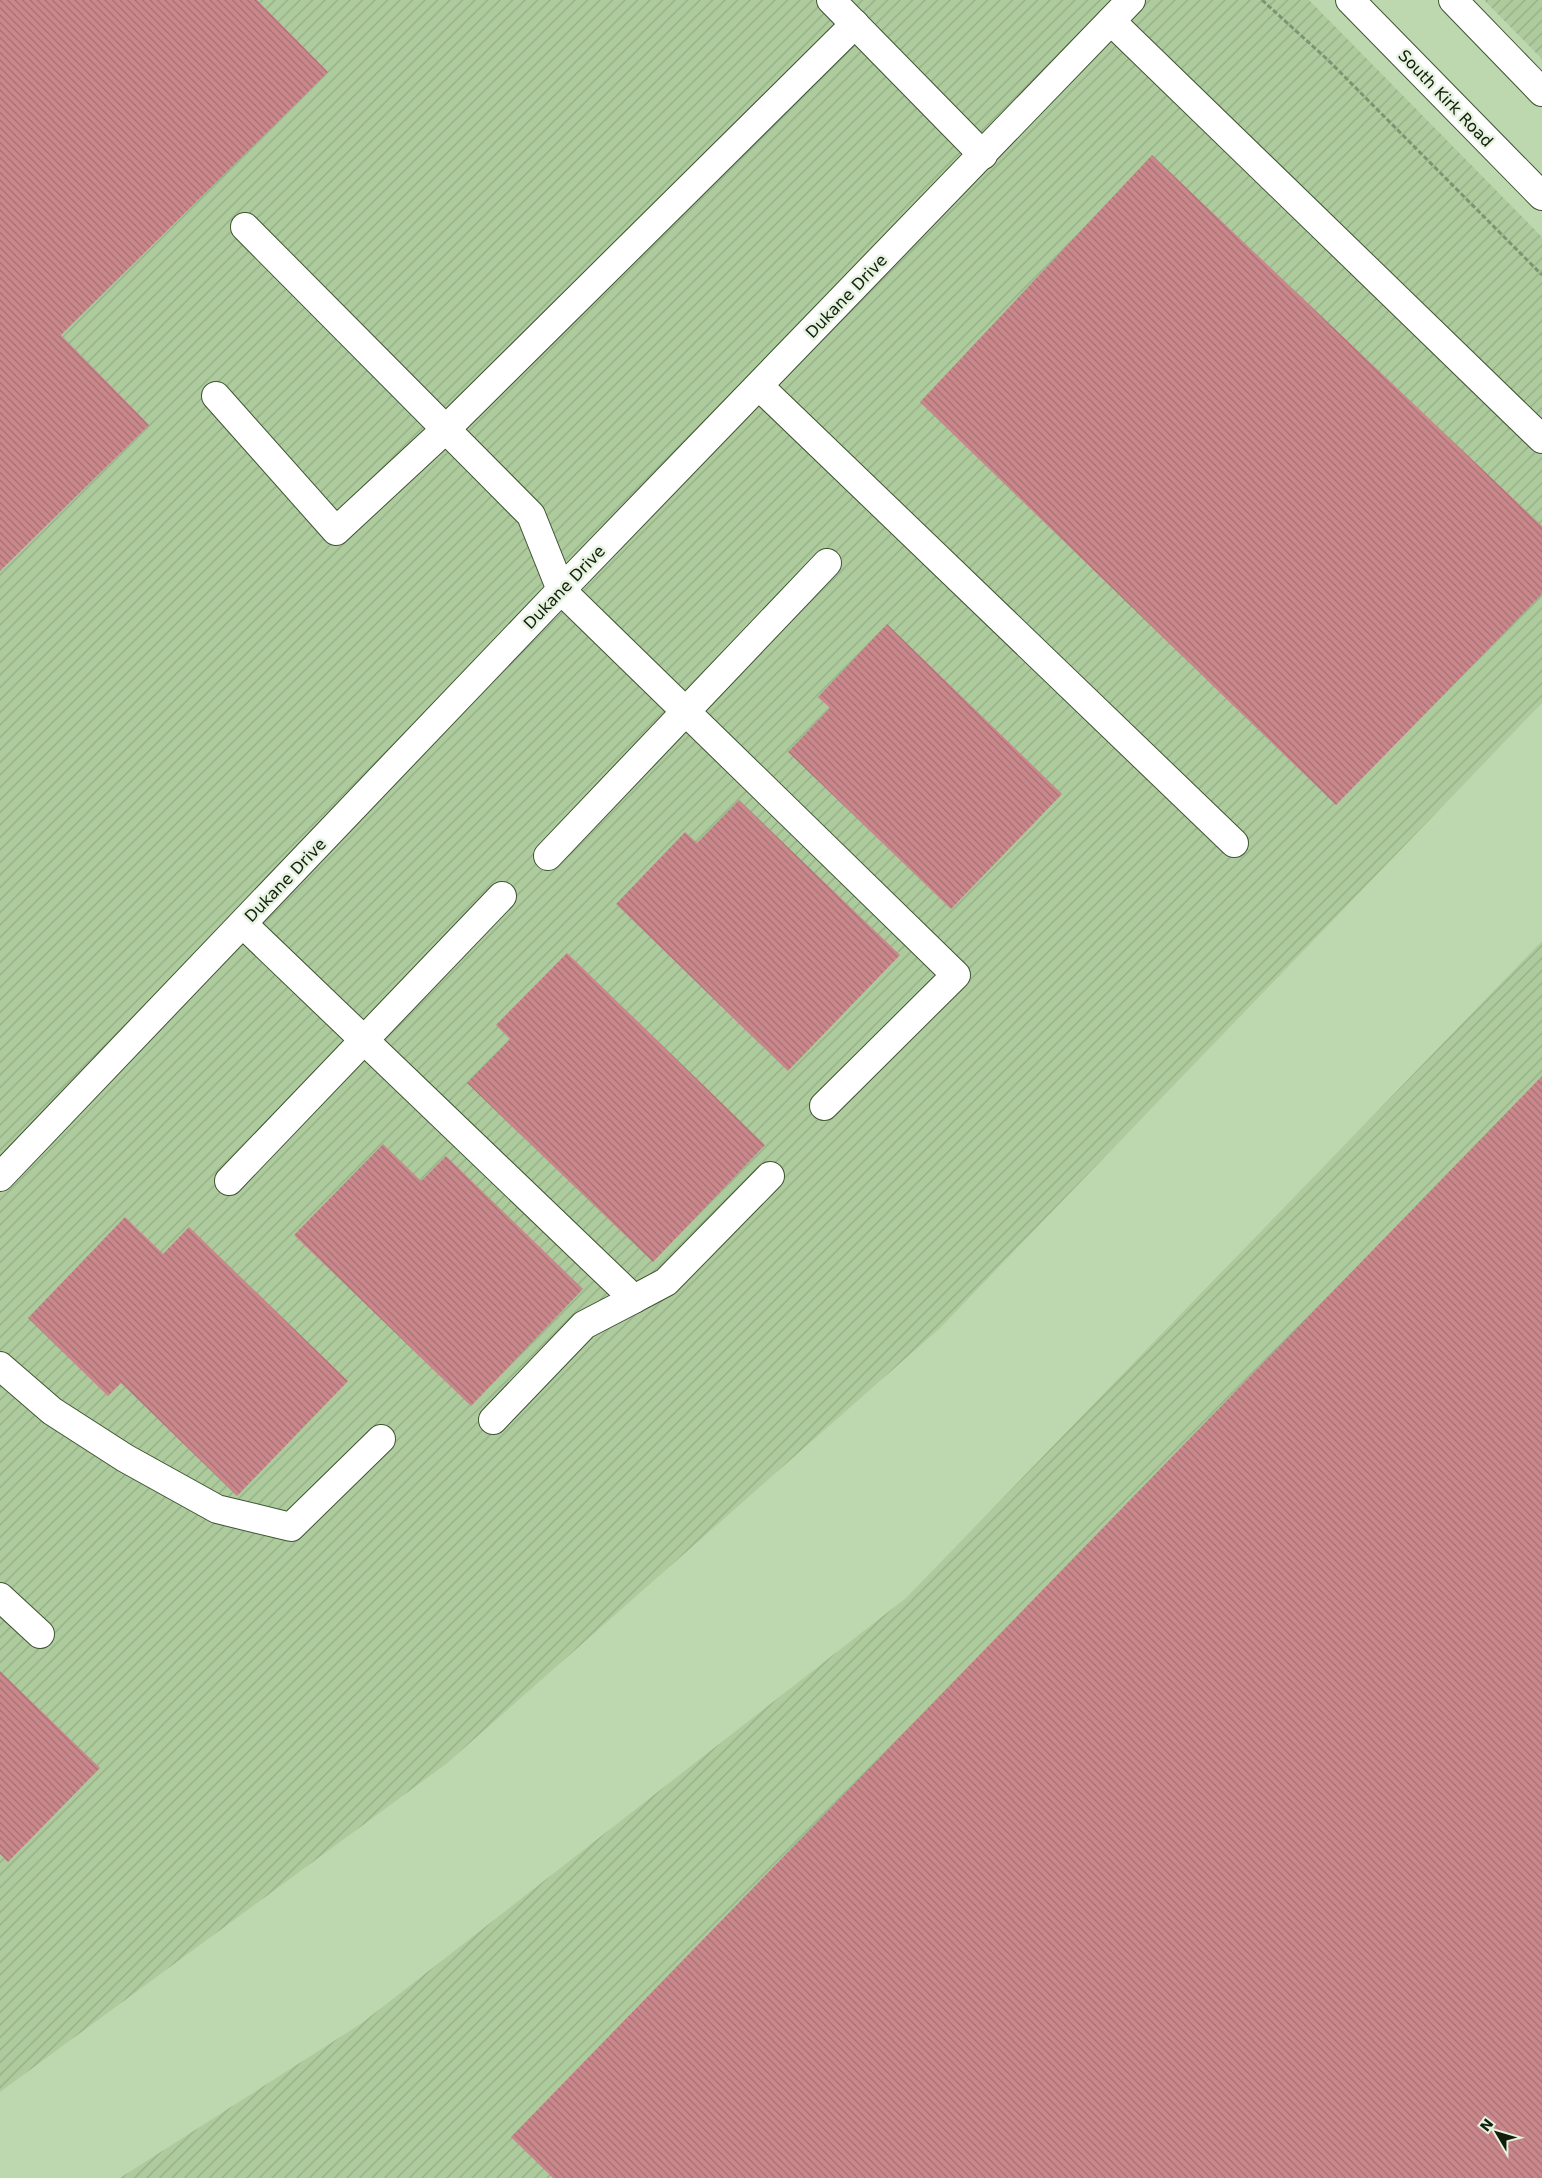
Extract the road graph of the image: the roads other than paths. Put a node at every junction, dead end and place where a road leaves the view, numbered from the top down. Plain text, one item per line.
1 (831, 0) edge
2 (1131, 0) edge
3 (1350, 0) edge
4 (1453, 0) edge
5 (1111, 20) junction
6 (855, 24) junction
7 (1542, 92) edge
8 (983, 155) junction
9 (1542, 196) edge
10 (245, 226) dead end
11 (759, 386) junction
12 (216, 396) dead end
13 (447, 428) junction
14 (1542, 439) edge
15 (827, 563) dead end
16 (561, 590) junction
17 (685, 710) junction
18 (1234, 843) dead end
19 (548, 856) dead end
20 (502, 896) dead end
21 (243, 924) junction
22 (364, 1039) junction
23 (824, 1106) dead end
24 (770, 1176) dead end
25 (0, 1177) edge
26 (229, 1182) dead end
27 (634, 1298) junction
28 (0, 1366) edge
29 (492, 1420) dead end
30 (381, 1439) dead end
31 (0, 1597) edge
32 (40, 1634) dead end

1 - 6 street
2 - 5 street, Dukane Drive
3 - 9 street, South Kirk Road
4 - 7 street
5 - 8 street, Dukane Drive
5 - 14 street
6 - 8 street
6 - 13 street
8 - 11 street, Dukane Drive
10 - 13 street
11 - 16 street, Dukane Drive
11 - 18 street
12 - 13 street
13 - 16 street
15 - 17 street
16 - 17 street
16 - 21 street, Dukane Drive
17 - 19 street
17 - 23 street
20 - 22 street
21 - 22 street
21 - 25 street, Dukane Drive
22 - 26 street
22 - 27 street
24 - 27 street
27 - 29 street
28 - 30 street
31 - 32 street

